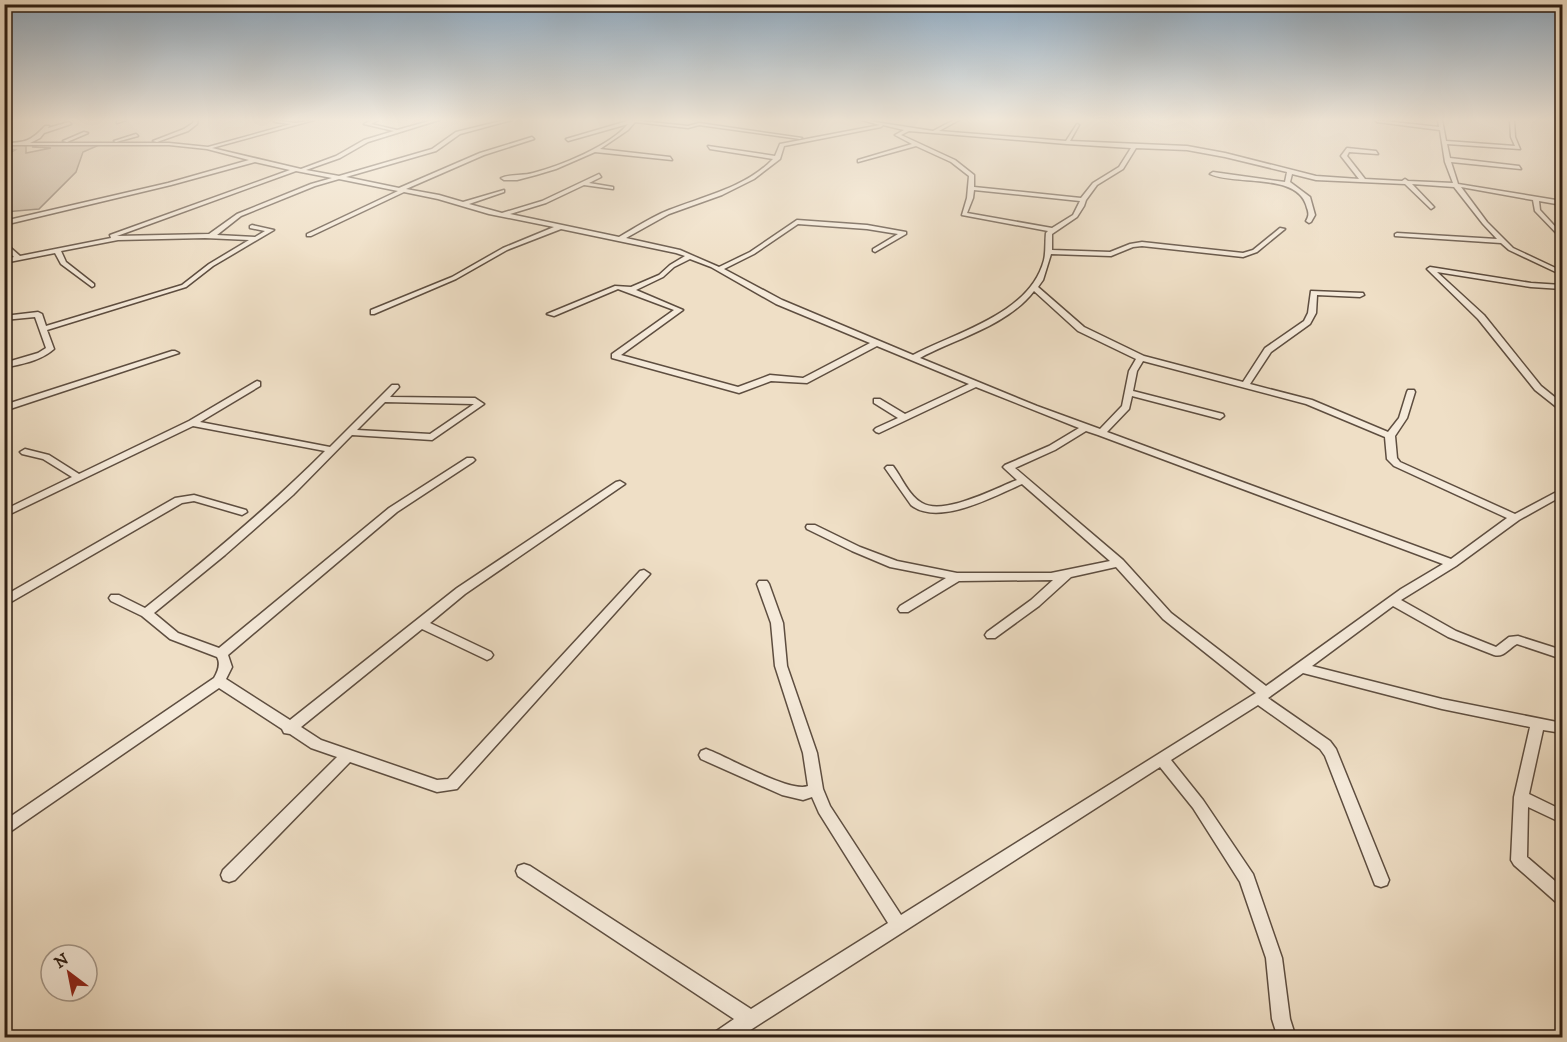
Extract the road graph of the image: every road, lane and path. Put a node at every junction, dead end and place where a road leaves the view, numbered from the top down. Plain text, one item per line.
1 (224, 169) edge
2 (291, 169) edge
3 (301, 169) edge
4 (367, 169) edge
5 (449, 169) edge
6 (546, 169) edge
7 (762, 169) edge
8 (963, 169) edge
9 (1120, 169) edge
10 (1277, 169) edge
11 (1353, 169) edge
12 (1451, 169) edge
13 (297, 170) junction
14 (1290, 172) junction
15 (1213, 174) dead end
16 (341, 176) junction
17 (599, 176) dead end
18 (504, 178) dead end
19 (1364, 180) junction
20 (1405, 182) junction
21 (1289, 183) junction
22 (585, 184) junction
23 (1456, 185) junction
24 (611, 188) dead end
25 (970, 188) junction
26 (402, 190) junction
27 (502, 191) dead end
28 (1536, 198) junction
29 (1083, 200) junction
30 (1563, 203) edge
31 (464, 204) junction
32 (1431, 207) dead end
33 (502, 215) junction
34 (1309, 221) dead end
35 (4, 223) edge
36 (560, 226) junction
37 (252, 227) dead end
38 (1282, 229) dead end
39 (1053, 230) junction
40 (1397, 235) dead end
41 (211, 236) junction
42 (309, 236) dead end
43 (1563, 237) edge
44 (257, 239) junction
45 (620, 239) junction
46 (1501, 241) junction
47 (91, 243) junction
48 (4, 244) edge
49 (875, 250) dead end
50 (58, 251) junction
51 (1047, 252) junction
52 (690, 256) junction
53 (19, 258) junction
54 (4, 261) edge
55 (720, 269) junction
56 (1563, 273) edge
57 (92, 285) dead end
58 (1034, 287) junction
59 (1563, 287) edge
60 (628, 290) junction
61 (1360, 295) dead end
62 (374, 312) dead end
63 (551, 314) dead end
64 (4, 318) edge
65 (44, 329) junction
66 (876, 343) junction
67 (175, 353) dead end
68 (915, 357) junction
69 (1141, 358) junction
70 (4, 366) edge
71 (256, 384) dead end
72 (975, 384) junction
73 (1245, 386) junction
74 (395, 387) dead end
75 (1411, 392) dead end
76 (1129, 393) junction
77 (382, 399) junction
78 (877, 401) dead end
79 (1563, 407) edge
80 (4, 408) edge
81 (1220, 416) dead end
82 (905, 418) junction
83 (192, 423) junction
84 (1086, 427) junction
85 (879, 430) dead end
86 (349, 432) junction
87 (1101, 433) junction
88 (1390, 436) junction
89 (333, 450) junction
90 (25, 452) dead end
91 (470, 460) dead end
92 (890, 468) dead end
93 (78, 477) junction
94 (1022, 481) junction
95 (620, 484) dead end
96 (1560, 495) edge
97 (242, 512) dead end
98 (4, 514) edge
99 (1515, 518) junction
100 (811, 527) dead end
101 (1119, 563) junction
102 (1452, 563) junction
103 (644, 574) dead end
104 (1066, 575) junction
105 (957, 577) junction
106 (763, 584) dead end
107 (115, 598) dead end
108 (1393, 601) junction
109 (4, 602) edge
110 (904, 609) dead end
111 (146, 613) junction
112 (420, 623) junction
113 (991, 634) dead end
114 (221, 654) junction
115 (487, 655) dead end
116 (1563, 655) edge
117 (1302, 668) junction
118 (219, 681) junction
119 (1262, 695) junction
120 (1538, 723) junction
121 (1563, 728) edge
122 (289, 729) junction
123 (706, 755) dead end
124 (346, 757) junction
125 (1161, 758) junction
126 (816, 789) junction
127 (1521, 797) junction
128 (1563, 817) edge
129 (4, 830) edge
130 (524, 871) dead end
131 (229, 875) dead end
132 (1381, 880) dead end
133 (1563, 897) edge
134 (898, 925) junction
135 (750, 1019) junction
136 (721, 1038) edge
137 (1287, 1038) edge

1 - 35 street
2 - 13 street
3 - 13 street
4 - 16 street
5 - 26 street
6 - 18 street
7 - 45 street
8 - 25 street
9 - 29 street
10 - 14 street
11 - 19 street
12 - 23 street
13 - 16 street
13 - 47 street
14 - 19 street
14 - 21 street
15 - 21 street
16 - 26 street
16 - 41 street
17 - 22 street
19 - 20 street
20 - 23 street
20 - 32 street
21 - 34 street
22 - 24 street
22 - 33 street
23 - 28 street
23 - 46 street
25 - 29 street
25 - 39 street
26 - 31 street
26 - 42 street
27 - 31 street
28 - 30 street
28 - 43 street
29 - 39 street
31 - 33 street
33 - 36 street
36 - 45 street
36 - 62 street
37 - 44 street
38 - 51 street
39 - 51 street
40 - 46 street
41 - 44 street
41 - 47 street
44 - 65 street
45 - 52 street
46 - 56 street
47 - 50 street
48 - 53 street
49 - 55 street
50 - 53 street
50 - 57 street
51 - 58 street
52 - 55 street
52 - 60 street
53 - 54 street
55 - 66 street
58 - 68 street
58 - 69 street
59 - 79 street
60 - 63 street
60 - 66 street
61 - 73 street
64 - 65 street
65 - 70 street
66 - 68 street
67 - 80 street
68 - 72 street
69 - 73 street
69 - 76 street
71 - 83 street
72 - 82 street
72 - 84 street
73 - 88 street
74 - 77 street
75 - 88 street
76 - 81 street
76 - 87 street
77 - 86 street
77 - 86 street
78 - 82 street
82 - 85 street
83 - 89 street
83 - 93 street
84 - 87 street
84 - 94 street
86 - 89 street
87 - 102 street
88 - 99 street
89 - 111 street
90 - 93 street
91 - 114 street
92 - 94 street
93 - 98 street
94 - 101 street
95 - 112 street
96 - 99 street
97 - 109 street
99 - 102 street
100 - 105 street
101 - 104 street
101 - 119 street
102 - 108 street
103 - 124 street
104 - 105 street
104 - 113 street
105 - 110 street
106 - 126 street
107 - 111 street
108 - 116 street
108 - 117 street
111 - 114 street
112 - 115 street
112 - 122 street
114 - 118 street
117 - 119 street
117 - 120 street
118 - 122 street
118 - 129 street
119 - 125 street
119 - 132 street
120 - 121 street
120 - 127 street
122 - 124 street
123 - 126 street
124 - 131 street
125 - 134 street
125 - 137 street
126 - 134 street
127 - 128 street
127 - 133 street
130 - 135 street
134 - 135 street
135 - 136 street

